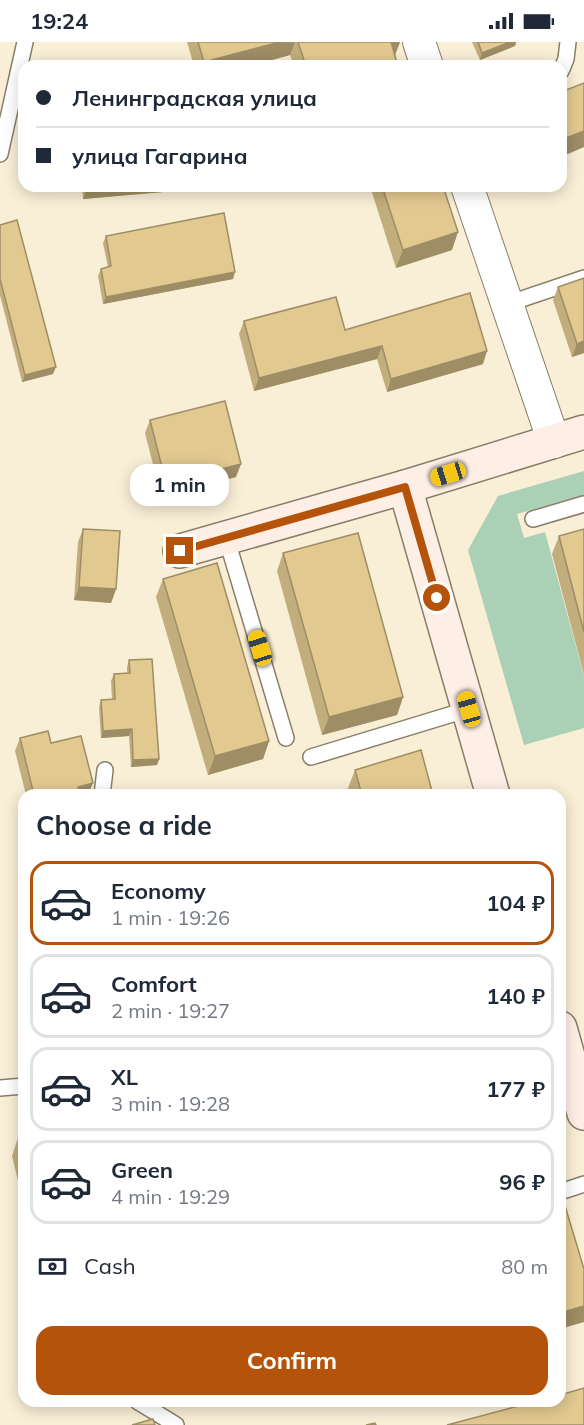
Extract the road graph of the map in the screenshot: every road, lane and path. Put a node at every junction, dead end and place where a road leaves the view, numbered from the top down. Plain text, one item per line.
1 (25, 42) edge
2 (419, 42) edge
3 (568, 42) edge
4 (21, 60) edge
5 (425, 60) edge
6 (566, 60) edge
7 (18, 73) edge
8 (0, 154) edge
9 (469, 192) edge
10 (584, 278) edge
11 (507, 304) junction
12 (569, 437) edge
13 (405, 487) junction
14 (584, 504) edge
15 (533, 519) dead end
16 (226, 537) junction
17 (180, 551) dead end
18 (469, 709) junction
19 (286, 738) dead end
20 (311, 757) dead end
21 (105, 770) dead end
22 (103, 789) edge
23 (491, 789) edge
24 (566, 1049) edge
25 (18, 1086) edge
26 (0, 1088) edge
27 (584, 1113) edge
28 (584, 1184) edge
29 (566, 1190) edge
30 (147, 1407) edge
31 (176, 1425) edge

1 - 4 lane
2 - 5 street
3 - 6 lane
7 - 8 lane
9 - 11 street
10 - 11 lane
11 - 12 street
12 - 13 street
13 - 16 street
13 - 18 street
14 - 15 lane
16 - 17 street
16 - 19 lane
18 - 20 lane
18 - 23 street
21 - 22 lane
24 - 27 street
25 - 26 lane
28 - 29 lane
30 - 31 lane

